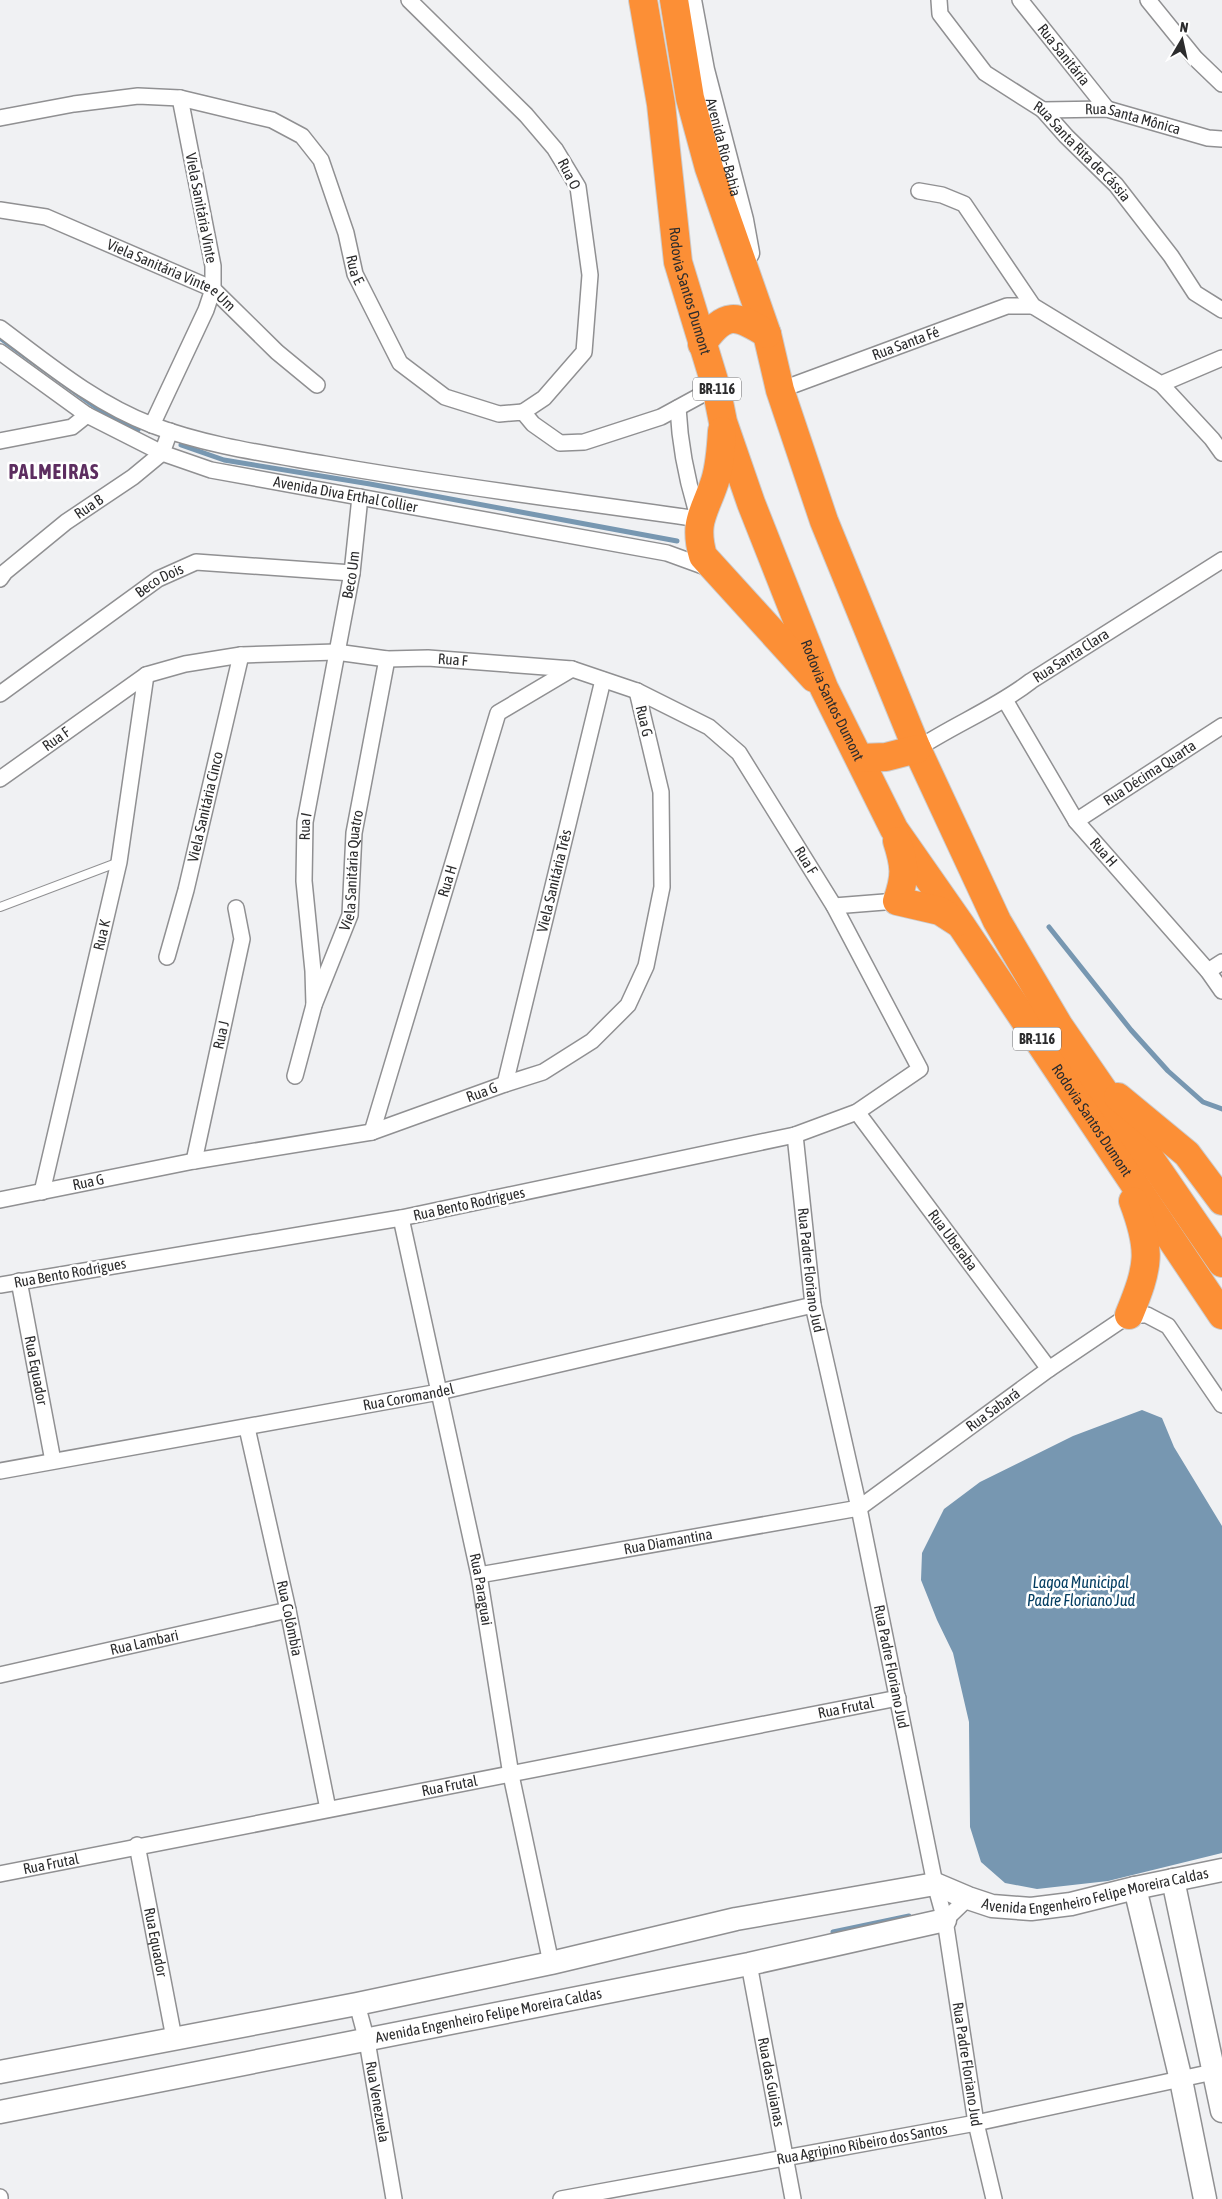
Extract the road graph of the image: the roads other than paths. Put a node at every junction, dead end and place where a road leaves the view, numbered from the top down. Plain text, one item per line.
1 (409, 0) edge
2 (643, 0) edge
3 (674, 0) edge
4 (690, 0) edge
5 (939, 0) edge
6 (1020, 0) edge
7 (1148, 0) edge
8 (1222, 84) edge
9 (180, 98) junction
10 (1107, 109) junction
11 (1043, 110) junction
12 (0, 118) edge
13 (1222, 139) edge
14 (919, 191) dead end
15 (0, 210) edge
16 (213, 289) junction
17 (754, 296) junction
18 (1033, 306) junction
19 (1222, 310) edge
20 (0, 328) edge
21 (767, 334) junction
22 (702, 344) junction
23 (0, 352) edge
24 (1222, 358) edge
25 (317, 384) dead end
26 (1161, 384) junction
27 (716, 387) junction
28 (780, 390) junction
29 (678, 408) junction
30 (522, 412) junction
31 (87, 415) junction
32 (723, 422) junction
33 (152, 425) junction
34 (170, 431) junction
35 (0, 441) edge
36 (162, 453) junction
37 (1222, 454) edge
38 (360, 497) junction
39 (699, 519) junction
40 (1222, 560) edge
41 (717, 571) junction
42 (352, 573) junction
43 (0, 579) edge
44 (336, 652) junction
45 (241, 655) junction
46 (387, 659) junction
47 (572, 668) junction
48 (146, 675) junction
49 (603, 680) junction
50 (824, 688) junction
51 (637, 691) junction
52 (0, 694) edge
53 (1005, 700) junction
54 (1222, 726) edge
55 (917, 748) junction
56 (860, 758) junction
57 (0, 779) edge
58 (1076, 821) junction
59 (894, 829) junction
60 (120, 862) junction
61 (897, 901) junction
62 (834, 906) junction
63 (0, 907) edge
64 (236, 908) dead end
65 (960, 924) junction
66 (167, 957) dead end
67 (1222, 962) edge
68 (1208, 971) junction
69 (1222, 991) edge
70 (314, 1004) junction
71 (920, 1069) joint
72 (295, 1076) dead end
73 (1092, 1076) junction
74 (505, 1084) junction
75 (857, 1112) junction
76 (372, 1132) junction
77 (795, 1135) junction
78 (1117, 1160) junction
79 (194, 1161) junction
80 (42, 1192) junction
81 (0, 1200) edge
82 (1222, 1202) edge
83 (402, 1218) junction
84 (1222, 1263) edge
85 (19, 1281) junction
86 (0, 1285) edge
87 (813, 1305) junction
88 (1129, 1315) junction
89 (1222, 1315) edge
90 (1048, 1370) junction
91 (439, 1392) junction
92 (1222, 1405) edge
93 (247, 1428) junction
94 (53, 1461) junction
95 (0, 1471) edge
96 (859, 1508) junction
97 (479, 1575) junction
98 (288, 1610) junction
99 (0, 1675) edge
100 (898, 1698) junction
101 (511, 1775) junction
102 (328, 1808) junction
103 (136, 1845) junction
104 (1222, 1870) edge
105 (0, 1874) edge
106 (1172, 1880) junction
107 (935, 1884) junction
108 (1135, 1888) junction
109 (968, 1898) junction
110 (945, 1920) junction
111 (552, 1963) junction
112 (749, 1964) junction
113 (357, 2004) junction
114 (174, 2038) junction
115 (367, 2041) junction
116 (1218, 2071) edge
117 (0, 2072) edge
118 (1181, 2080) junction
119 (1222, 2111) edge
120 (0, 2112) edge
121 (976, 2124) junction
122 (786, 2160) junction
123 (593, 2196) edge
124 (394, 2199) edge
125 (561, 2199) edge
126 (793, 2199) edge
127 (994, 2199) edge
128 (1206, 2199) edge

1 - 30 street, Rua O
2 - 22 highway, Rodovia Santos Dumont / BR-116
3 - 17 highway, Rodovia Santos Dumont / BR-116
4 - 17 street, Avenida Rio-Bahia
5 - 11 street, Rua Santa Rita de Cássia
6 - 10 street, Rua Sanitária
7 - 8 street
9 - 12 street, Rua E
9 - 16 street, Viela Sanitária Vinte
9 - 30 street, Rua E
10 - 11 street, Rua Santa Mônica
10 - 13 street, Rua Santa Mônica
11 - 19 street, Rua Santa Rita de Cássia
14 - 18 street
15 - 16 street, Viela Sanitária Vinte e Um
16 - 25 street, Viela Sanitária Vinte e Um
16 - 33 street, Viela Sanitária Vinte
17 - 21 highway, Rodovia Santos Dumont / BR-116
18 - 26 street
18 - 28 street, Rua Santa Fé
20 - 33 street, Avenida Diva Erthal Collier
21 - 22 highway
21 - 28 highway, Rodovia Santos Dumont / BR-116
22 - 27 highway, Rodovia Santos Dumont / BR-116
23 - 31 street, Avenida Diva Erthal Collier
24 - 26 street
26 - 37 street
27 - 29 street
27 - 32 highway, Rodovia Santos Dumont / BR-116
28 - 55 highway, Rodovia Santos Dumont / BR-116
29 - 30 street
29 - 39 street
31 - 35 street
31 - 36 street, Avenida Diva Erthal Collier
32 - 39 highway
32 - 50 highway, Rodovia Santos Dumont / BR-116
33 - 34 street, Avenida Diva Erthal Collier
34 - 36 street, Rua B
34 - 39 street, Avenida Diva Erthal Collier
36 - 38 street, Avenida Diva Erthal Collier
36 - 43 street, Rua B
38 - 41 street, Avenida Diva Erthal Collier
38 - 42 street, Beco Um
39 - 41 highway
40 - 53 street, Rua Santa Clara
41 - 50 highway
42 - 44 street, Beco Um
42 - 52 street, Beco Dois
44 - 45 street, Rua F
44 - 46 street, Rua F
44 - 70 street, Rua I
45 - 48 street, Rua F
45 - 66 street, Viela Sanitária Cinco
46 - 47 street, Rua F
46 - 70 street, Viela Sanitária Quatro
47 - 49 street, Rua F
47 - 76 street, Rua H
48 - 57 street, Rua F
48 - 60 street, Rua K
49 - 51 street, Rua F
49 - 74 street, Viela Sanitária Três
50 - 56 highway, Rodovia Santos Dumont / BR-116
51 - 62 street, Rua F
51 - 74 street, Rua G
53 - 55 street, Rua Santa Clara
53 - 58 street, Rua H
54 - 58 street, Rua Décima Quarta
55 - 56 highway
55 - 73 highway, Rodovia Santos Dumont / BR-116
56 - 59 highway, Rodovia Santos Dumont / BR-116
58 - 68 street, Rua H
59 - 61 highway
59 - 65 highway, Rodovia Santos Dumont / BR-116
60 - 63 lane
60 - 80 street, Rua K
61 - 62 street
61 - 65 highway
62 - 71 street, Rua F
64 - 79 street, Rua J
65 - 78 highway, Rodovia Santos Dumont / BR-116
67 - 68 street
68 - 69 street, Rua H
70 - 72 street, Viela Sanitária Quatro
71 - 75 street, Rua Bento Rodrigues
73 - 82 highway
73 - 84 highway, Rodovia Santos Dumont / BR-116
74 - 76 street, Rua G
75 - 77 street, Rua Bento Rodrigues
75 - 90 street, Rua Uberaba
76 - 79 street, Rua G
77 - 83 street, Rua Bento Rodrigues
77 - 87 street, Rua Padre Floriano Jud
78 - 88 highway
78 - 89 highway, Rodovia Santos Dumont / BR-116
79 - 80 street, Rua G
80 - 81 street, Rua G
83 - 85 street, Rua Bento Rodrigues
83 - 91 street, Rua Paraguai
85 - 86 street, Rua Bento Rodrigues
85 - 94 street, Rua Equador
87 - 91 street, Rua Coromandel
87 - 96 street, Rua Padre Floriano Jud
88 - 90 street, Rua Sabará
88 - 92 street
90 - 96 street, Rua Sabará
91 - 93 street, Rua Coromandel
91 - 97 street, Rua Paraguai
93 - 94 street, Rua Coromandel
93 - 98 street, Rua Colômbia
94 - 95 street, Rua Coromandel
96 - 97 street, Rua Diamantina
96 - 100 street, Rua Padre Floriano Jud
97 - 101 street, Rua Paraguai
98 - 99 street, Rua Lambari
98 - 102 street, Rua Colômbia
100 - 101 street, Rua Frutal
100 - 107 street, Rua Padre Floriano Jud
101 - 102 street, Rua Frutal
101 - 111 street, Rua Paraguai
102 - 103 street, Rua Frutal
103 - 105 street, Rua Frutal
103 - 114 street, Rua Equador
104 - 106 street, Avenida Engenheiro Felipe Moreira Caldas
106 - 108 street, Avenida Engenheiro Felipe Moreira Caldas
106 - 116 street
107 - 109 street, Avenida Engenheiro Felipe Moreira Caldas
107 - 110 street, Rua Padre Floriano Jud
107 - 111 street
108 - 109 street, Avenida Engenheiro Felipe Moreira Caldas
108 - 118 street
109 - 110 street, Avenida Engenheiro Felipe Moreira Caldas
110 - 112 street, Avenida Engenheiro Felipe Moreira Caldas
110 - 121 street, Rua Padre Floriano Jud
111 - 113 street
112 - 115 street, Avenida Engenheiro Felipe Moreira Caldas
112 - 122 street, Rua das Guianas
113 - 114 street
113 - 115 street, Rua Venezuela
114 - 117 street
115 - 120 street, Avenida Engenheiro Felipe Moreira Caldas
115 - 124 street, Rua Venezuela
116 - 118 street, Rua Agripino Ribeiro dos Santos
116 - 119 street
118 - 121 street, Rua Agripino Ribeiro dos Santos
118 - 128 street
121 - 122 street, Rua Agripino Ribeiro dos Santos
121 - 127 street, Rua Padre Floriano Jud
122 - 123 street, Rua Agripino Ribeiro dos Santos
122 - 126 street, Rua das Guianas
123 - 125 street, Rua Agripino Ribeiro dos Santos

